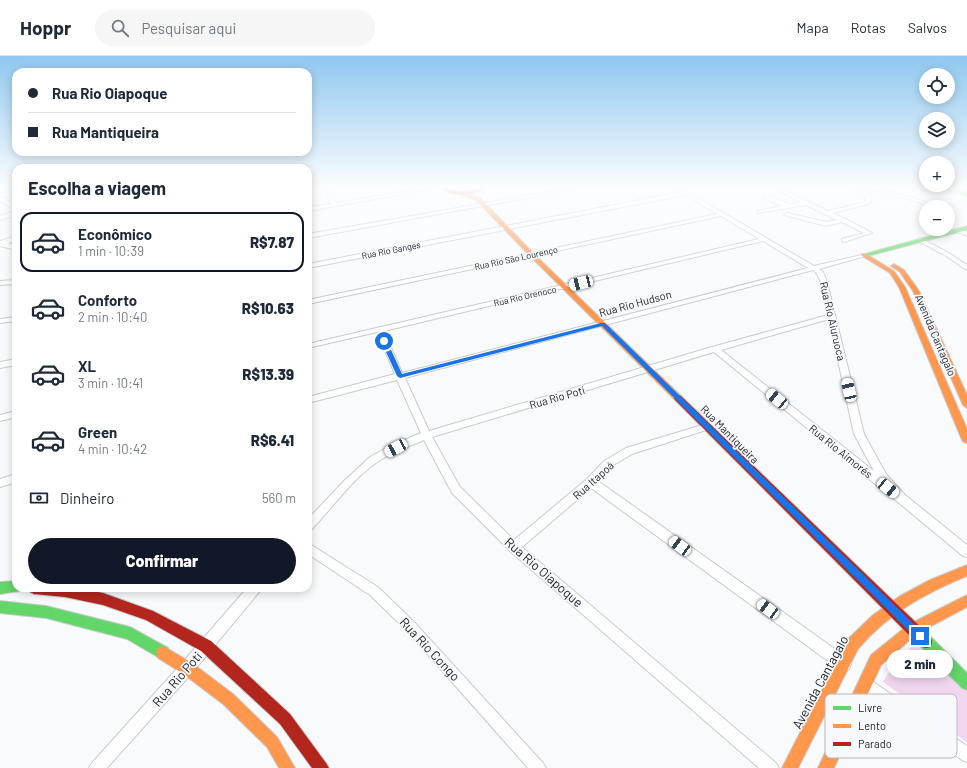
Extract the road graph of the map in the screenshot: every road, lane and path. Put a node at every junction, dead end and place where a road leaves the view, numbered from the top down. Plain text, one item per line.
1 (383, 221) edge
2 (500, 221) edge
3 (542, 221) edge
4 (689, 221) edge
5 (735, 221) edge
6 (814, 221) edge
7 (838, 221) edge
8 (846, 221) edge
9 (507, 228) junction
10 (967, 228) edge
11 (958, 230) junction
12 (967, 234) edge
13 (312, 235) edge
14 (766, 239) junction
15 (12, 240) edge
16 (844, 240) dead end
17 (920, 240) junction
18 (1, 244) edge
19 (12, 247) edge
20 (874, 252) junction
21 (532, 255) junction
22 (864, 255) junction
23 (312, 265) edge
24 (816, 268) junction
25 (967, 268) edge
26 (12, 282) edge
27 (0, 283) edge
28 (565, 286) junction
29 (312, 301) edge
30 (832, 316) junction
31 (12, 320) edge
32 (0, 321) edge
33 (603, 324) junction
34 (379, 329) junction
35 (312, 345) edge
36 (715, 349) junction
37 (12, 363) edge
38 (0, 365) edge
39 (650, 370) junction
40 (400, 376) junction
41 (964, 390) edge
42 (312, 399) edge
43 (967, 405) edge
44 (12, 415) edge
45 (0, 418) edge
46 (706, 427) junction
47 (426, 435) junction
48 (967, 440) edge
49 (12, 479) edge
50 (591, 482) junction
51 (0, 483) edge
52 (901, 498) junction
53 (312, 522) edge
54 (514, 547) junction
55 (312, 551) edge
56 (967, 552) edge
57 (967, 570) edge
58 (12, 587) edge
59 (0, 588) edge
60 (70, 592) edge
61 (252, 592) edge
62 (967, 601) edge
63 (0, 608) edge
64 (890, 608) junction
65 (913, 629) junction
66 (206, 646) junction
67 (844, 664) junction
68 (187, 668) junction
69 (967, 683) edge
70 (866, 684) junction
71 (828, 694) edge
72 (861, 694) edge
73 (880, 694) edge
74 (825, 701) edge
75 (957, 748) edge
76 (967, 755) edge
77 (831, 758) edge
78 (97, 768) edge
79 (287, 768) edge
80 (321, 768) edge
81 (538, 768) edge
82 (771, 768) edge
83 (790, 768) edge
84 (826, 768) edge

1 - 13 street
2 - 9 street, Rua Mantiqueira
3 - 9 street, Rua Rio Ganges
4 - 21 street, Rua Rio São Lourenço
5 - 14 street, Rua Rio Aiuruoca
6 - 7 street
8 - 16 street
9 - 21 street, Rua Mantiqueira
9 - 23 street, Rua Rio Ganges
10 - 11 street, Rua Rio Hudson
11 - 12 street
11 - 17 street, Rua Rio Hudson
14 - 24 street, Rua Rio Aiuruoca
14 - 28 street, Rua Rio Orenoco
15 - 18 street
17 - 20 street, Rua Rio Hudson
17 - 25 street
18 - 19 street
20 - 22 street, Rua Rio Hudson
20 - 41 street, Avenida Cantagalo
21 - 28 street, Rua Mantiqueira
21 - 29 street, Rua Rio São Lourenço
22 - 24 street, Rua Rio Hudson
22 - 48 street, Avenida Cantagalo
24 - 30 street, Rua Rio Aiuruoca
24 - 33 street, Rua Rio Hudson
26 - 27 street
28 - 33 street, Rua Mantiqueira
28 - 34 street, Rua Rio Orenoco
30 - 36 street, Rua Rio Poti
30 - 52 street, Rua Rio Aiuruoca
31 - 32 street
33 - 39 street, Rua Mantiqueira
33 - 40 street, Rua Rio Hudson
34 - 35 street, Rua Rio Orenoco
34 - 40 street, Rua Rio Oiapoque
36 - 39 street, Rua Rio Poti
36 - 52 street, Rua Rio Aimorés
37 - 38 street
39 - 46 street, Rua Mantiqueira
39 - 47 street, Rua Rio Poti
40 - 42 street, Rua Rio Hudson
40 - 47 street, Rua Rio Oiapoque
41 - 43 street, Avenida Cantagalo
44 - 45 street
46 - 50 street, Rua Itapoá
46 - 64 street, Rua Mantiqueira
47 - 53 street, Rua Rio Poti
47 - 54 street, Rua Rio Oiapoque
49 - 51 street
50 - 54 street, Rua Itapoá
50 - 67 street
52 - 56 street, Rua Rio Aimorés
54 - 82 street, Rua Rio Oiapoque
55 - 81 street, Rua Rio Congo
57 - 64 street, Avenida Cantagalo
58 - 59 street
60 - 66 street
61 - 66 street, Rua Rio Poti
62 - 65 street
63 - 68 street
64 - 65 street, Rua Mantiqueira
64 - 67 street, Avenida Cantagalo
65 - 69 street, Rua Mantiqueira
65 - 70 street
66 - 68 street, Rua Rio Poti
66 - 80 street
67 - 71 street, Avenida Cantagalo
68 - 78 street, Rua Rio Poti
68 - 79 street
70 - 72 street
70 - 73 street
74 - 83 street, Avenida Cantagalo
75 - 76 street
77 - 84 street

